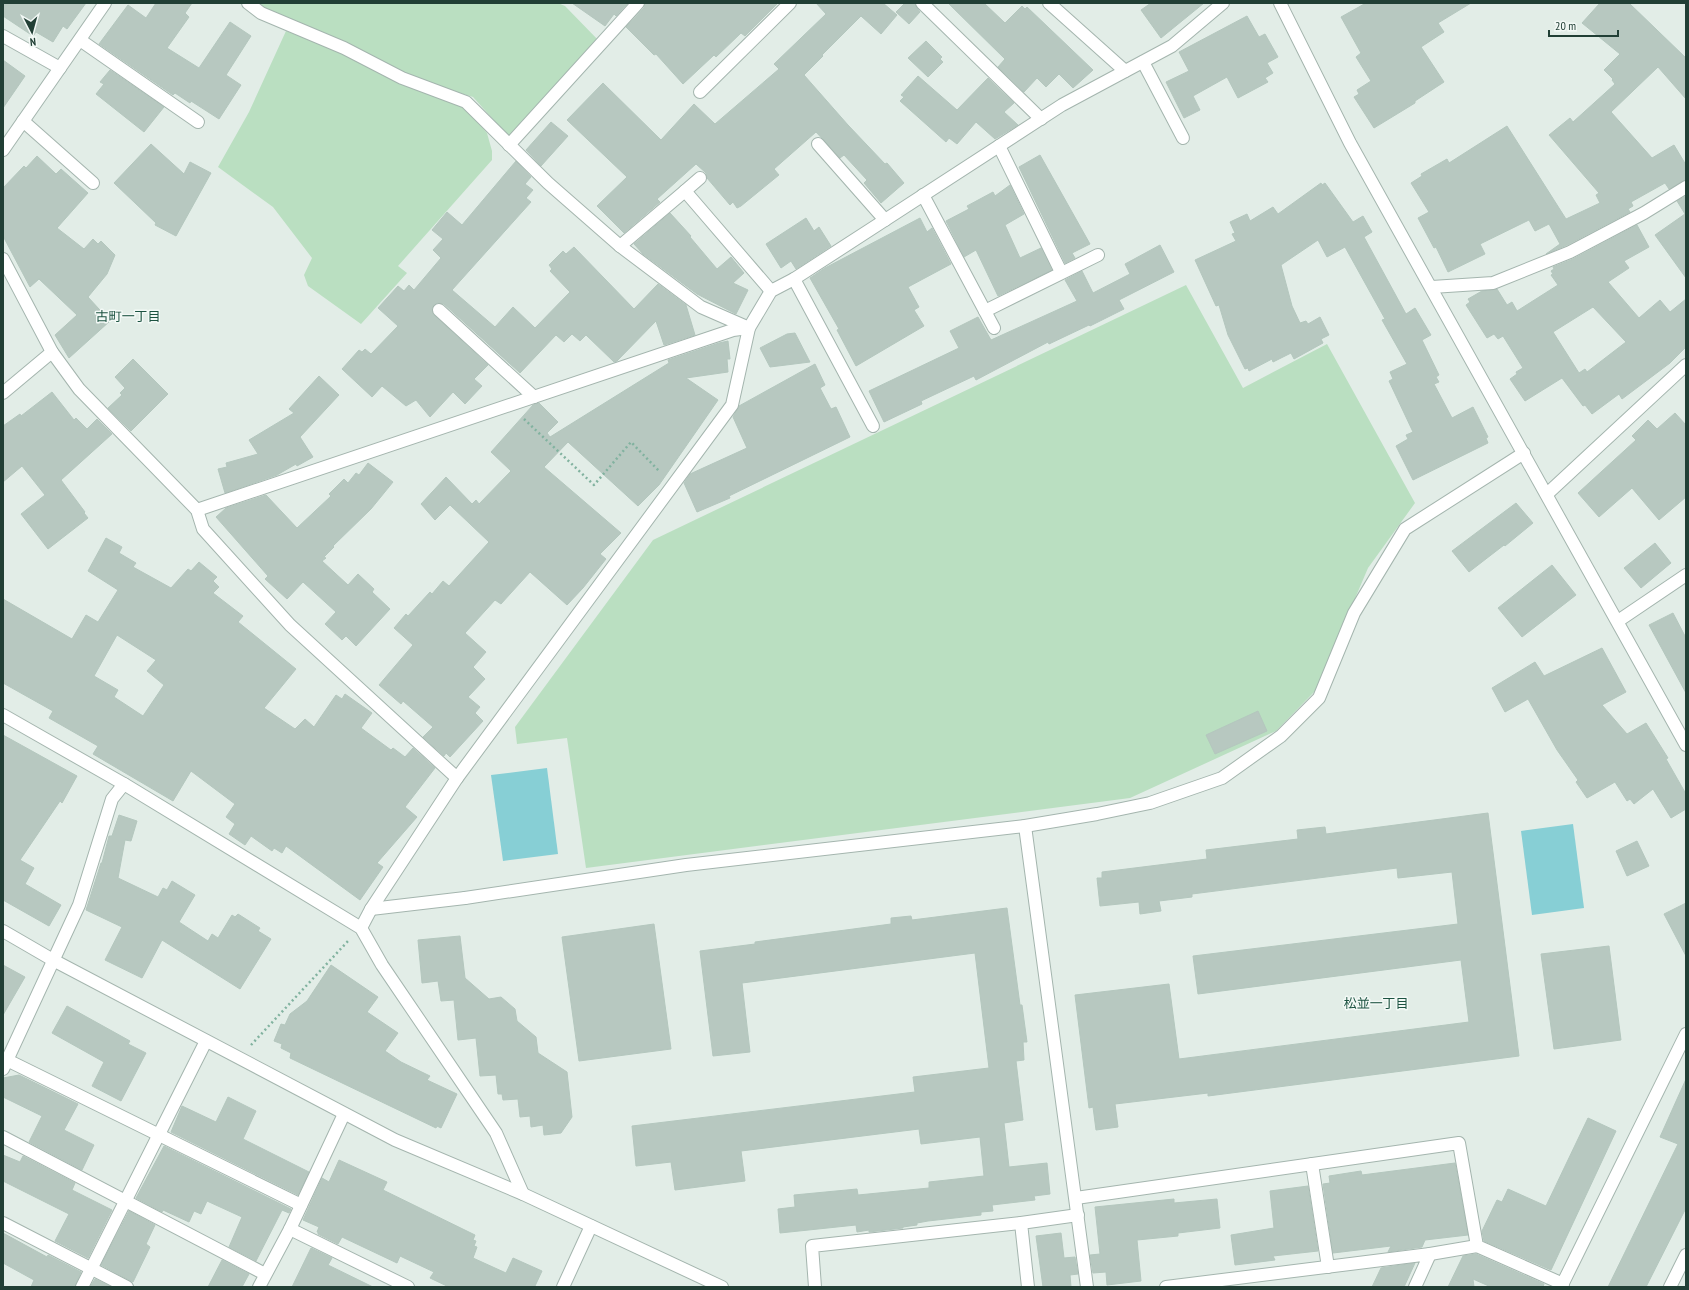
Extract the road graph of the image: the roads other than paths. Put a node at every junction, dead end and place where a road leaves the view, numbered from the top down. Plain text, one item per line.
1 (106, 3) edge
2 (248, 3) edge
3 (638, 3) edge
4 (790, 3) edge
5 (922, 3) edge
6 (1049, 3) edge
7 (1223, 3) edge
8 (1280, 3) edge
9 (3, 36) edge
10 (80, 40) junction
11 (1143, 62) junction
12 (60, 68) junction
13 (1125, 71) junction
14 (700, 92) dead end
15 (1041, 119) junction
16 (23, 121) junction
17 (198, 122) dead end
18 (1183, 138) dead end
19 (509, 144) junction
20 (818, 144) dead end
21 (1000, 146) junction
22 (3, 150) edge
23 (700, 178) dead end
24 (93, 183) dead end
25 (1686, 187) edge
26 (684, 191) junction
27 (923, 195) junction
28 (885, 220) junction
29 (620, 246) junction
30 (1098, 255) dead end
31 (3, 259) edge
32 (1061, 272) junction
33 (794, 279) junction
34 (1432, 287) junction
35 (771, 291) junction
36 (439, 310) dead end
37 (986, 311) junction
38 (749, 328) junction
39 (994, 328) dead end
40 (52, 352) junction
41 (1686, 366) edge
42 (3, 393) edge
43 (534, 397) junction
44 (873, 426) dead end
45 (1524, 453) junction
46 (1546, 494) junction
47 (197, 510) junction
48 (1686, 575) edge
49 (1618, 621) junction
50 (3, 715) edge
51 (1686, 745) edge
52 (457, 778) junction
53 (124, 784) junction
54 (1025, 826) junction
55 (371, 909) junction
56 (360, 928) junction
57 (3, 931) edge
58 (53, 960) junction
59 (1686, 1034) edge
60 (206, 1041) junction
61 (5, 1065) edge
62 (344, 1114) junction
63 (159, 1134) junction
64 (3, 1137) edge
65 (1312, 1164) junction
66 (523, 1194) junction
67 (1076, 1198) junction
68 (126, 1202) junction
69 (301, 1205) junction
70 (1078, 1215) junction
71 (3, 1223) edge
72 (1021, 1223) junction
73 (591, 1226) junction
74 (290, 1229) junction
75 (1477, 1246) junction
76 (1430, 1254) junction
77 (1686, 1255) edge
78 (1328, 1266) junction
79 (92, 1269) junction
80 (265, 1274) junction
81 (1197, 1285) edge
82 (1562, 1285) edge
83 (82, 1287) edge
84 (128, 1287) edge
85 (259, 1287) edge
86 (408, 1287) edge
87 (563, 1287) edge
88 (722, 1287) edge
89 (815, 1287) edge
90 (1028, 1287) edge
91 (1087, 1287) edge
92 (1166, 1287) edge
93 (1416, 1287) edge
94 (1670, 1287) edge

1 - 10 street
2 - 19 street
3 - 19 street
4 - 14 street
5 - 15 street
6 - 13 street
7 - 11 street
8 - 34 street
9 - 12 street
10 - 12 street
10 - 17 street
11 - 13 street
11 - 18 street
12 - 16 street
13 - 15 street
15 - 21 street
16 - 22 street
16 - 24 street
19 - 29 street
20 - 28 street
21 - 27 street
21 - 32 street
23 - 26 street
25 - 34 street
26 - 29 street
26 - 35 street
27 - 28 street
27 - 37 street
28 - 33 street
29 - 38 street
30 - 32 street
31 - 40 street
32 - 37 street
33 - 35 street
33 - 44 street
34 - 45 street
35 - 38 street
36 - 43 street
37 - 39 street
38 - 43 street
38 - 52 street
40 - 42 street
40 - 47 street
41 - 46 street
43 - 47 street
45 - 46 street
45 - 54 street
46 - 49 street
47 - 52 street
48 - 49 street
49 - 51 street
50 - 53 street
52 - 55 street
53 - 56 street
53 - 58 street
54 - 55 street
54 - 67 street
55 - 56 street
56 - 66 street
57 - 58 street
58 - 60 street
58 - 61 street
59 - 82 street
60 - 62 street
60 - 63 street
61 - 63 street
62 - 66 street
62 - 69 street
63 - 68 street
63 - 69 street
64 - 68 street
65 - 67 street
65 - 75 street
65 - 78 street
66 - 73 street
67 - 70 street
68 - 79 street
68 - 80 street
69 - 74 street
70 - 72 street
70 - 91 street
71 - 79 street
72 - 89 street
72 - 90 street
73 - 87 street
73 - 88 street
74 - 80 street
74 - 86 street
75 - 76 street
75 - 82 street
76 - 78 street
76 - 93 street
77 - 94 street
78 - 81 street
79 - 83 street
79 - 84 street
80 - 85 street
81 - 92 street

